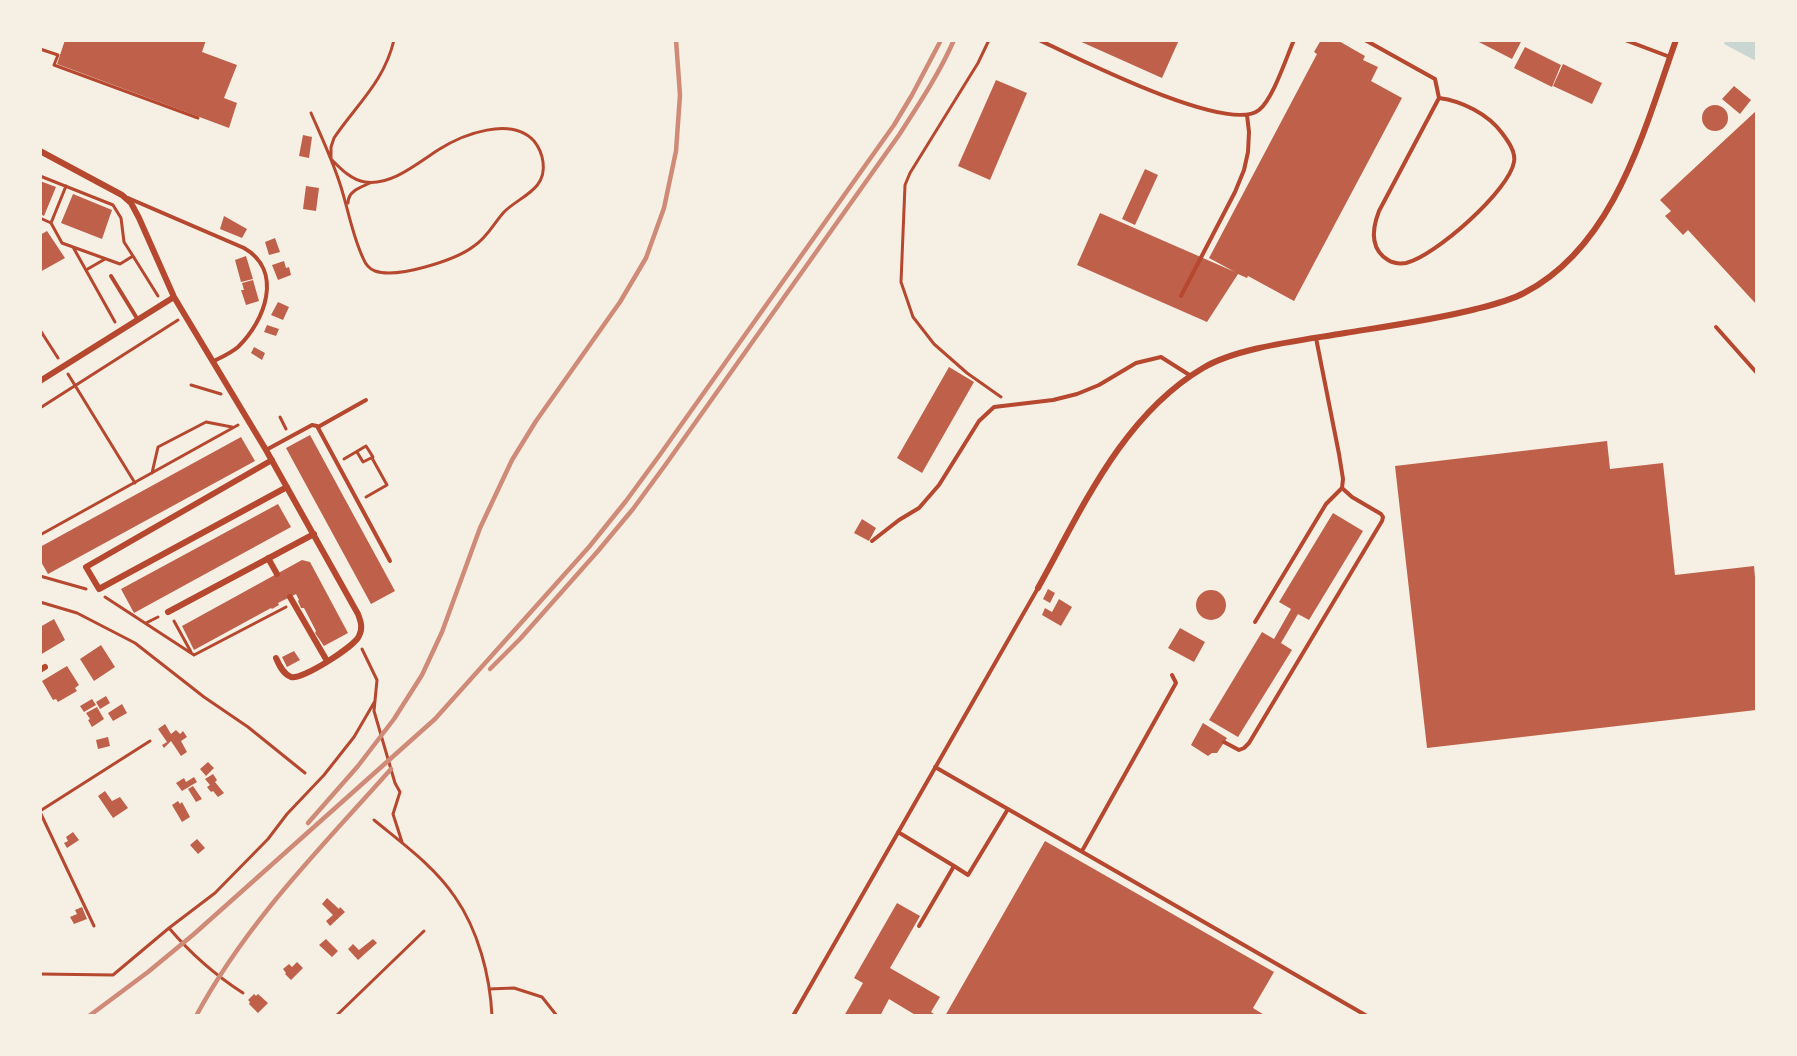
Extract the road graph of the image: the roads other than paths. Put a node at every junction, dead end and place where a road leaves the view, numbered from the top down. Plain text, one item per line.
1 (1039, 40) edge
2 (1294, 40) edge
3 (1365, 40) edge
4 (1625, 40) edge
5 (1676, 40) edge
6 (1670, 57) junction
7 (1440, 98) junction
8 (1247, 115) junction
9 (40, 151) edge
10 (122, 195) junction
11 (111, 276) dead end
12 (1180, 296) dead end
13 (174, 297) junction
14 (138, 320) junction
15 (1716, 327) dead end
16 (1316, 338) junction
17 (214, 361) junction
18 (1756, 372) edge
19 (1191, 375) junction
20 (40, 381) edge
21 (366, 400) dead end
22 (318, 427) junction
23 (266, 450) junction
24 (272, 460) junction
25 (287, 488) junction
26 (1342, 488) junction
27 (314, 534) junction
28 (872, 541) dead end
29 (268, 558) junction
30 (390, 561) dead end
31 (277, 574) dead end
32 (1038, 588) joint
33 (292, 600) road end
34 (168, 612) road end
35 (1255, 622) dead end
36 (276, 658) dead end
37 (327, 661) junction
38 (1172, 675) dead end
39 (1224, 742) dead end
40 (935, 767) junction
41 (1008, 808) junction
42 (898, 832) junction
43 (1082, 851) junction
44 (954, 866) junction
45 (919, 926) dead end
46 (794, 1016) edge
47 (1367, 1016) edge

1 - 8 lane
2 - 8 lane
3 - 7 lane
4 - 6 lane
5 - 6 street
6 - 16 street
7 - 7 lane
8 - 12 lane
9 - 10 street
10 - 13 street
10 - 17 lane
11 - 14 lane
13 - 14 street
13 - 17 street
14 - 20 street
15 - 18 lane
16 - 19 street
16 - 26 lane
17 - 23 street
19 - 28 lane
19 - 32 street
21 - 22 lane
22 - 23 lane
22 - 30 lane
23 - 24 street
24 - 25 street
24 - 25 street
25 - 27 street
26 - 35 lane
26 - 39 lane
27 - 29 street
27 - 37 street
29 - 31 street
29 - 34 street
32 - 40 lane
33 - 37 street
36 - 37 street
38 - 43 lane
40 - 41 lane
40 - 42 lane
41 - 43 lane
41 - 44 lane
42 - 44 lane
42 - 46 lane
43 - 47 lane
44 - 45 lane

